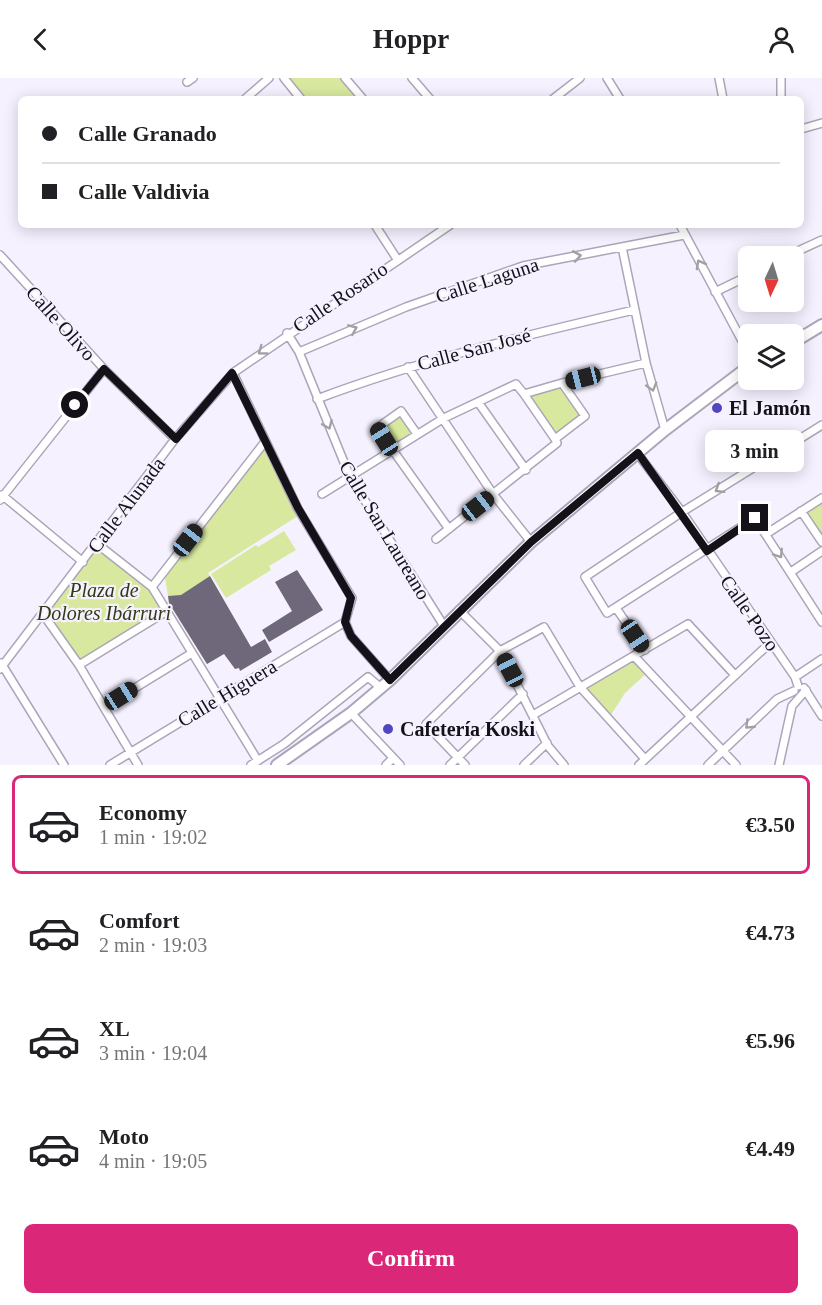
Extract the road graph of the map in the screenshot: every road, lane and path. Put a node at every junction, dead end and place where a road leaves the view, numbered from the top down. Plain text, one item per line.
1 (269, 78) edge
2 (284, 78) edge
3 (345, 78) edge
4 (412, 78) edge
5 (580, 78) edge
6 (607, 78) edge
7 (719, 78) edge
8 (781, 78) edge
9 (248, 96) edge
10 (299, 96) edge
11 (360, 96) edge
12 (425, 96) edge
13 (557, 96) edge
14 (618, 96) edge
15 (722, 96) edge
16 (781, 96) edge
17 (822, 123) edge
18 (804, 128) edge
19 (377, 228) edge
20 (445, 228) edge
21 (681, 228) edge
22 (684, 235) junction
23 (822, 240) edge
24 (622, 247) junction
25 (804, 248) edge
26 (0, 255) edge
27 (397, 259) junction
28 (738, 281) edge
29 (716, 292) junction
30 (634, 310) junction
31 (822, 325) edge
32 (287, 333) junction
33 (738, 333) edge
34 (804, 336) edge
35 (299, 352) junction
36 (646, 363) junction
37 (408, 367) junction
38 (104, 369) junction
39 (232, 373) junction
40 (738, 375) edge
41 (562, 383) junction
42 (524, 394) junction
43 (317, 399) junction
44 (478, 402) junction
45 (444, 418) junction
46 (822, 425) edge
47 (664, 430) junction
48 (417, 434) junction
49 (176, 439) junction
50 (555, 439) junction
51 (264, 443) junction
52 (391, 450) junction
53 (638, 453) junction
54 (526, 470) junction
55 (350, 477) junction
56 (322, 494) dead end
57 (493, 494) junction
58 (1, 496) edge
59 (822, 499) edge
60 (801, 511) junction
61 (682, 512) junction
62 (449, 529) junction
63 (766, 534) junction
64 (436, 539) dead end
65 (531, 542) junction
66 (822, 542) edge
67 (96, 543) junction
68 (707, 551) junction
69 (822, 551) edge
70 (83, 562) junction
71 (791, 572) junction
72 (152, 587) junction
73 (616, 608) junction
74 (459, 610) junction
75 (819, 611) edge
76 (167, 612) junction
77 (43, 614) junction
78 (345, 622) junction
79 (822, 622) edge
80 (444, 626) junction
81 (771, 642) junction
82 (645, 650) junction
83 (500, 651) junction
84 (192, 653) junction
85 (634, 656) junction
86 (822, 659) edge
87 (79, 665) junction
88 (1, 666) edge
89 (734, 675) junction
90 (795, 677) junction
91 (390, 680) junction
92 (580, 687) junction
93 (381, 688) junction
94 (800, 692) junction
95 (523, 694) junction
96 (219, 697) junction
97 (104, 707) junction
98 (351, 713) junction
99 (533, 715) junction
100 (690, 716) junction
101 (822, 716) edge
102 (547, 743) junction
103 (722, 751) junction
104 (130, 753) junction
105 (458, 757) junction
106 (393, 758) junction
107 (645, 759) junction
108 (254, 763) edge
109 (64, 765) edge
110 (110, 765) edge
111 (138, 765) edge
112 (277, 765) edge
113 (386, 765) edge
114 (400, 765) edge
115 (450, 765) edge
116 (465, 765) edge
117 (524, 765) edge
118 (564, 765) edge
119 (639, 765) edge
120 (708, 765) edge
121 (736, 765) edge
122 (779, 765) edge

1 - 9 street
2 - 10 street
3 - 11 street
4 - 12 street
5 - 13 street
6 - 14 street
7 - 15 street
8 - 16 street
17 - 18 street
19 - 27 street
20 - 27 street, Calle Rosario
21 - 22 street
22 - 24 street, Calle Laguna
29 -> 22 street
23 - 25 street
24 - 30 street
35 -> 24 street, Calle Laguna
26 - 38 street, Calle Olivo
27 - 32 street, Calle Rosario
28 - 29 street
29 - 33 street
30 - 36 street
30 - 37 street, Calle San José
31 - 34 street
32 - 35 street, Calle San Laureano
32 -> 39 street, Calle Rosario
35 - 43 street, Calle San Laureano
36 - 41 street
36 -> 47 street
37 - 43 street, Calle San José
37 - 45 street
38 - 49 street, Calle Olivo
38 - 58 street
39 - 49 street, Calle Alunada
39 - 51 street
40 - 47 street
41 - 42 street
41 - 50 street
42 - 44 street
42 - 50 street
43 -> 55 street, Calle San Laureano
44 - 45 street
44 - 54 street
45 - 48 street
45 - 57 street
46 -> 61 street
47 - 53 street
48 - 52 street
48 - 52 street
49 - 67 street, Calle Alunada
50 - 54 street
51 - 72 street
51 - 78 street
52 - 55 street
52 - 62 street
53 - 61 street, Calle Pozo
53 - 65 street
54 - 57 street
55 - 56 street
55 - 80 street, Calle San Laureano
57 - 62 street
57 - 65 street
58 - 70 street
59 - 60 street
60 - 63 street
60 - 66 street
61 - 68 street, Calle Pozo
61 - 73 street
62 - 64 street
63 - 68 street
63 -> 71 street
65 - 74 street
67 - 70 street, Calle Alunada
67 - 72 street
68 - 73 street
68 - 81 street, Calle Pozo
69 - 71 street
70 - 77 street, Calle Alunada
71 - 75 street
72 - 76 street
73 - 82 street
74 - 80 street
74 - 83 street
75 - 79 street
76 - 84 street
76 - 87 street
77 - 87 street
77 - 88 street, Calle Alunada
78 - 91 street
78 - 96 street, Calle Higuera
80 - 91 street
81 - 89 street
81 - 90 street, Calle Pozo
82 - 85 street
82 - 89 street
83 - 92 street
83 - 95 street
83 - 105 street
84 - 96 street
84 - 97 street
85 - 92 street
85 - 100 street
86 - 90 street
87 - 97 street
88 - 109 street
89 - 100 street
90 - 94 street, Calle Pozo
91 - 93 street
92 - 99 street
92 - 107 street
93 - 98 street
93 - 108 street
94 - 101 street
94 -> 103 street
94 - 122 street
95 - 99 street
95 - 105 street
96 - 104 street, Calle Higuera
96 - 108 street
97 - 104 street
98 - 106 street
98 - 112 street
99 - 102 street
100 - 103 street
100 - 107 street
102 - 117 street
102 - 118 street
103 - 120 street
103 - 121 street
104 - 110 street, Calle Higuera
104 - 111 street
105 - 115 street
105 - 116 street
106 - 113 street
106 - 114 street
107 - 119 street

